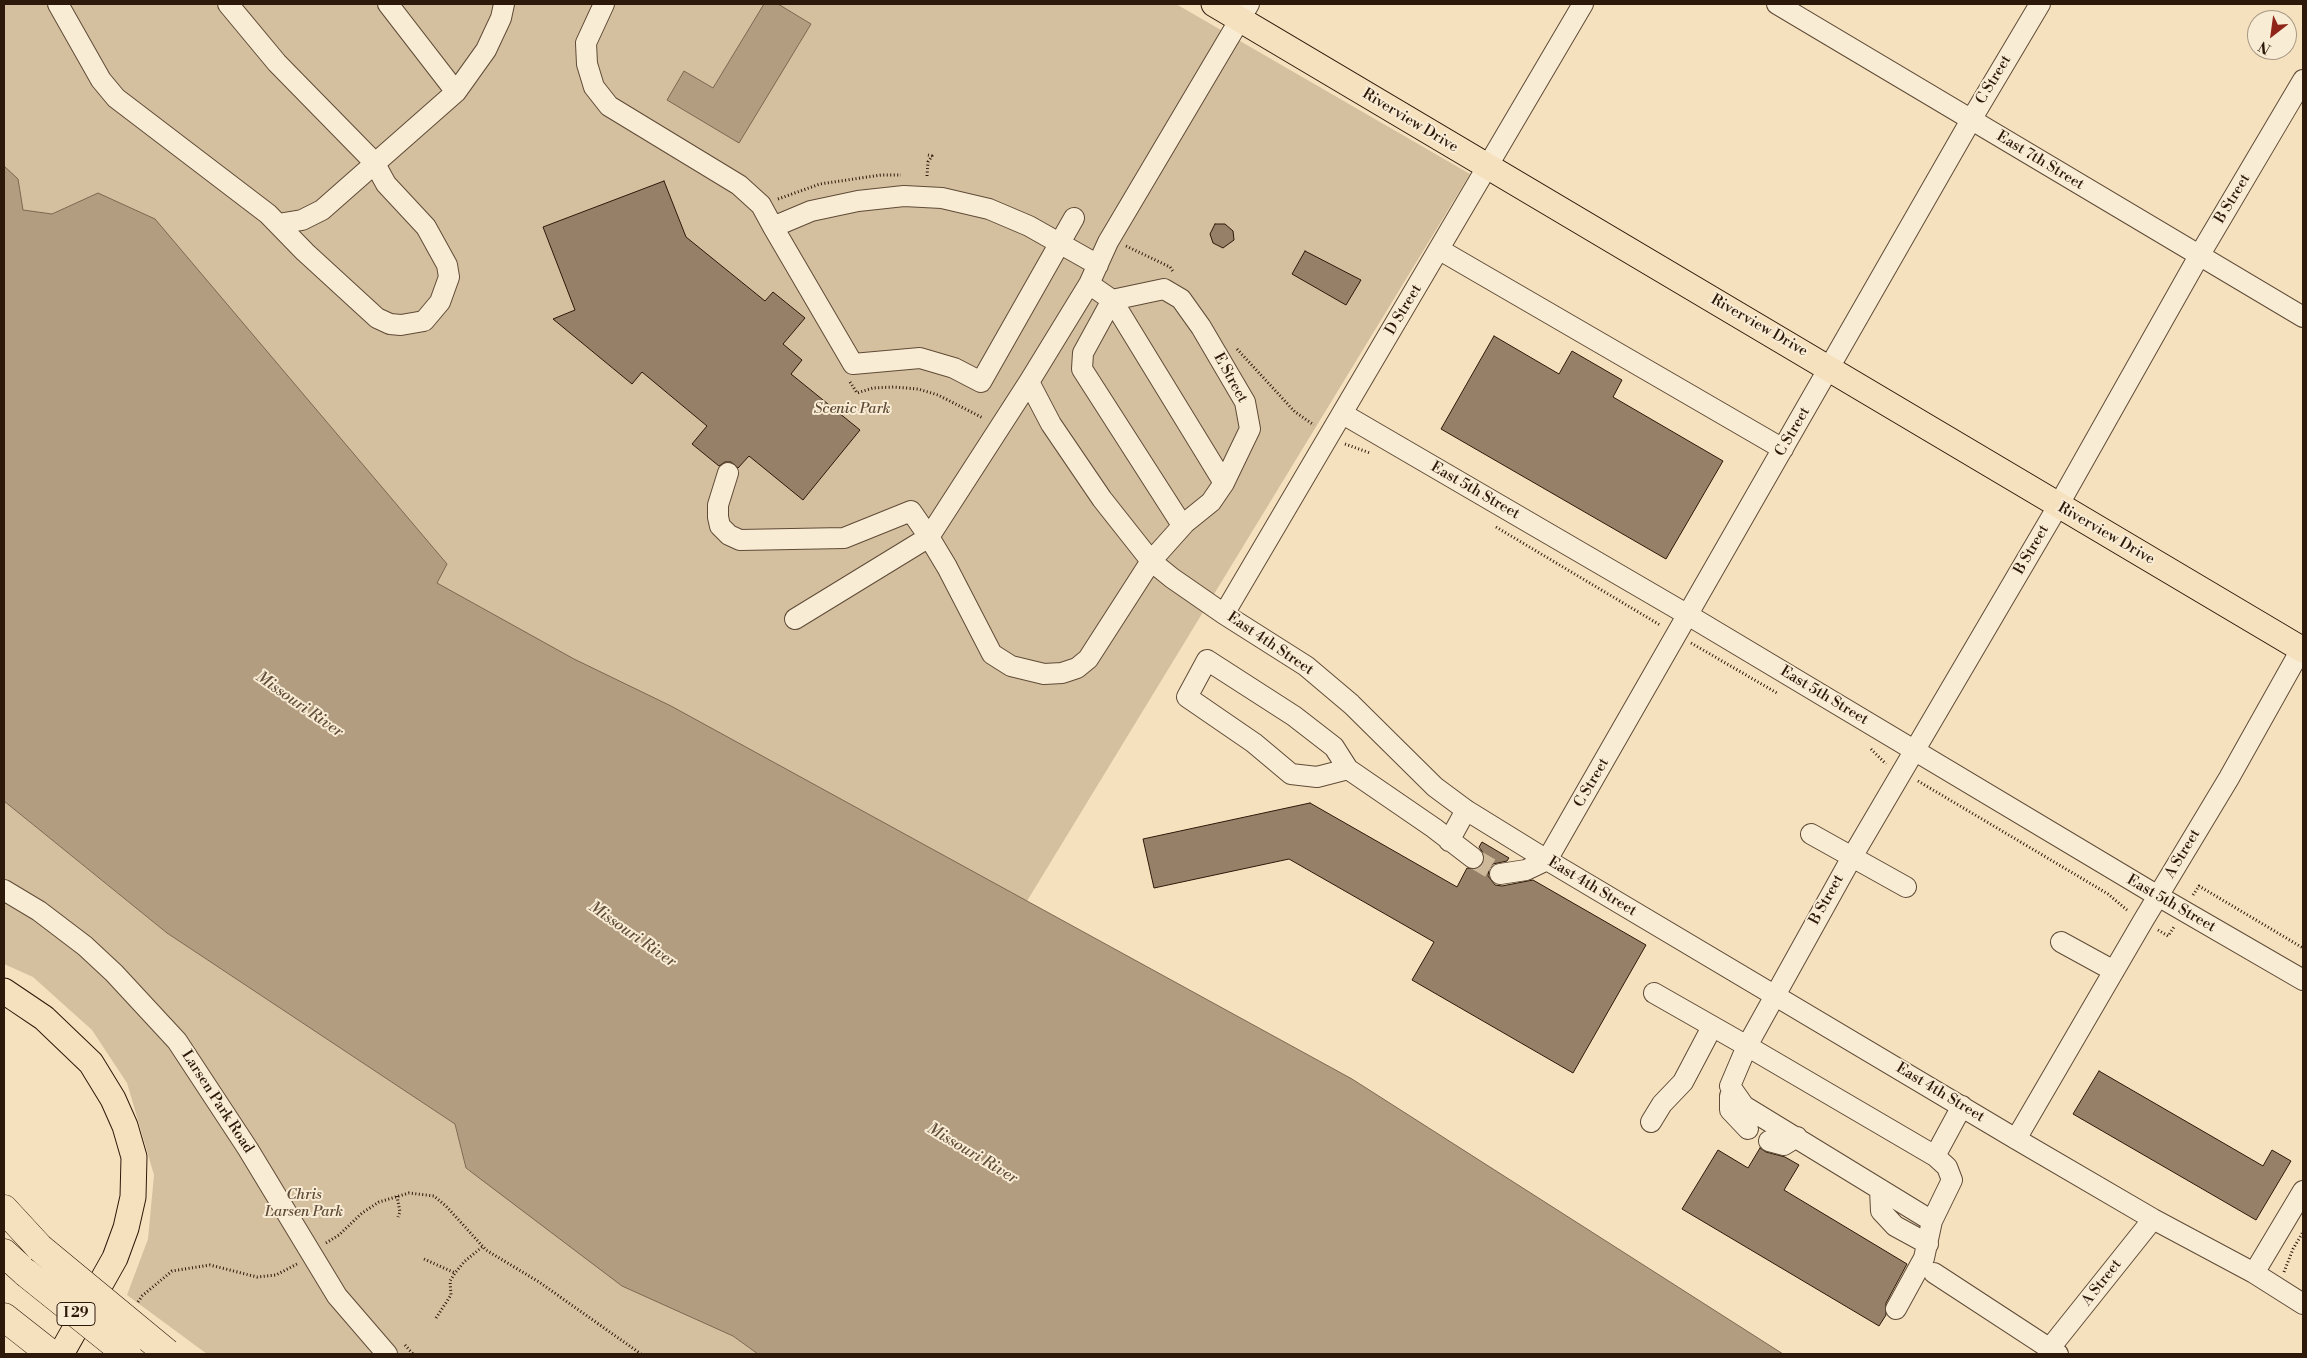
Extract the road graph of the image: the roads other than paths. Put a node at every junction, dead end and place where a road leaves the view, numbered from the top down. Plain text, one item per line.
1 (58, 4) edge
2 (228, 4) edge
3 (388, 4) edge
4 (504, 4) edge
5 (604, 4) edge
6 (1214, 4) edge
7 (1583, 4) edge
8 (1777, 4) edge
9 (2040, 4) edge
10 (1244, 11) edge
11 (2303, 80) edge
12 (456, 92) junction
13 (1971, 120) junction
14 (374, 162) junction
15 (1486, 167) junction
16 (1074, 218) dead end
17 (278, 224) junction
18 (773, 227) junction
19 (1061, 244) junction
20 (1440, 250) junction
21 (2199, 256) junction
22 (1098, 265) junction
23 (1089, 284) junction
24 (1112, 300) junction
25 (2303, 317) edge
26 (1831, 368) junction
27 (1029, 382) junction
28 (1343, 414) junction
29 (1782, 449) junction
30 (728, 473) dead end
31 (1224, 483) junction
32 (2058, 506) junction
33 (1182, 525) junction
34 (928, 537) junction
35 (1151, 561) junction
36 (1224, 614) junction
37 (1688, 614) junction
38 (795, 619) dead end
39 (2303, 648) edge
40 (1914, 750) junction
41 (1348, 769) junction
42 (1466, 810) junction
43 (1811, 834) dead end
44 (1449, 841) junction
45 (1852, 857) junction
46 (1473, 858) tunnel mouth
47 (1547, 860) junction
48 (1500, 874) tunnel mouth
49 (1906, 887) dead end
50 (4, 890) edge
51 (2158, 896) junction
52 (2061, 942) dead end
53 (2114, 971) junction
54 (2303, 980) edge
55 (4, 991) edge
56 (1654, 993) dead end
57 (1774, 994) junction
58 (1712, 1027) junction
59 (1747, 1046) junction
60 (1730, 1086) junction
61 (1962, 1106) junction
62 (1651, 1122) dead end
63 (1748, 1129) dead end
64 (1796, 1137) junction
65 (2016, 1139) junction
66 (1769, 1141) dead end
67 (1935, 1156) junction
68 (1880, 1189) junction
69 (2303, 1191) edge
70 (4, 1209) edge
71 (2153, 1218) junction
72 (1932, 1221) junction
73 (1928, 1244) junction
74 (4, 1253) edge
75 (1934, 1273) dead end
76 (2254, 1273) junction
77 (2303, 1304) edge
78 (1896, 1309) dead end
79 (4, 1317) edge
80 (2054, 1351) edge
81 (51, 1354) edge
82 (61, 1354) edge
83 (127, 1354) edge
84 (168, 1354) edge
85 (386, 1354) edge

1 - 17 street
2 - 14 street
3 - 12 street
4 - 12 street
5 - 18 street
6 - 10 main road, Riverview Drive
7 - 15 street, D Street
8 - 13 street, East 7th Street
9 - 13 street, C Street
10 - 15 main road, Riverview Drive
10 - 22 street
11 - 21 street, B Street
12 - 14 street
13 - 21 street, East 7th Street
13 - 26 street, C Street
14 - 17 street
14 - 17 street
15 - 20 street, D Street
15 - 26 main road, Riverview Drive
16 - 19 street
18 - 19 street
18 - 19 street
19 - 22 street
20 - 28 street, D Street
20 - 29 street
21 - 25 street, East 7th Street
21 - 32 street, B Street
22 - 23 street
23 - 24 street
23 - 27 street
24 - 31 street
24 - 31 street, E Street
24 - 33 street
26 - 29 street, C Street
26 - 32 main road, Riverview Drive
27 - 34 street
27 - 35 street, East 4th Street
28 - 36 street, D Street
28 - 37 street, East 5th Street
29 - 37 street, C Street
30 - 34 street, E Street
31 - 33 street, E Street
32 - 39 main road, Riverview Drive
32 - 40 street, B Street
33 - 35 street, E Street
34 - 35 street, E Street
34 - 38 street
35 - 36 street, East 4th Street
36 - 42 street, East 4th Street
37 - 40 street, East 5th Street
37 - 47 street, C Street
39 - 51 street, A Street
40 - 45 street, B Street
40 - 51 street, East 5th Street
41 - 41 street
41 - 44 street
42 - 44 street
42 - 47 street, East 4th Street
43 - 45 street
44 - 46 street
45 - 49 street
45 - 57 street, B Street
47 - 48 street
47 - 57 street, East 4th Street
50 - 85 street, Larsen Park Road
51 - 53 street, A Street
51 - 54 street, East 5th Street
52 - 53 street
53 - 65 street, A Street
55 - 82 main road
56 - 58 street
57 - 59 street, B Street
57 - 61 street, East 4th Street
58 - 59 street
58 - 62 street
59 - 60 street, B Street
59 - 67 street
60 - 63 street
60 - 64 street
61 - 65 street, East 4th Street
61 - 67 street
64 - 66 street
64 - 68 street
65 - 71 street, East 4th Street
67 - 72 street
68 - 72 street
68 - 73 street
69 - 76 street
70 - 84 highway, bridge
71 - 76 street, East 4th Street
71 - 80 street, A Street
72 - 73 street
73 - 78 street
74 - 83 highway, I 29, bridge
75 - 80 street
76 - 77 street, East 4th Street
79 - 81 highway

